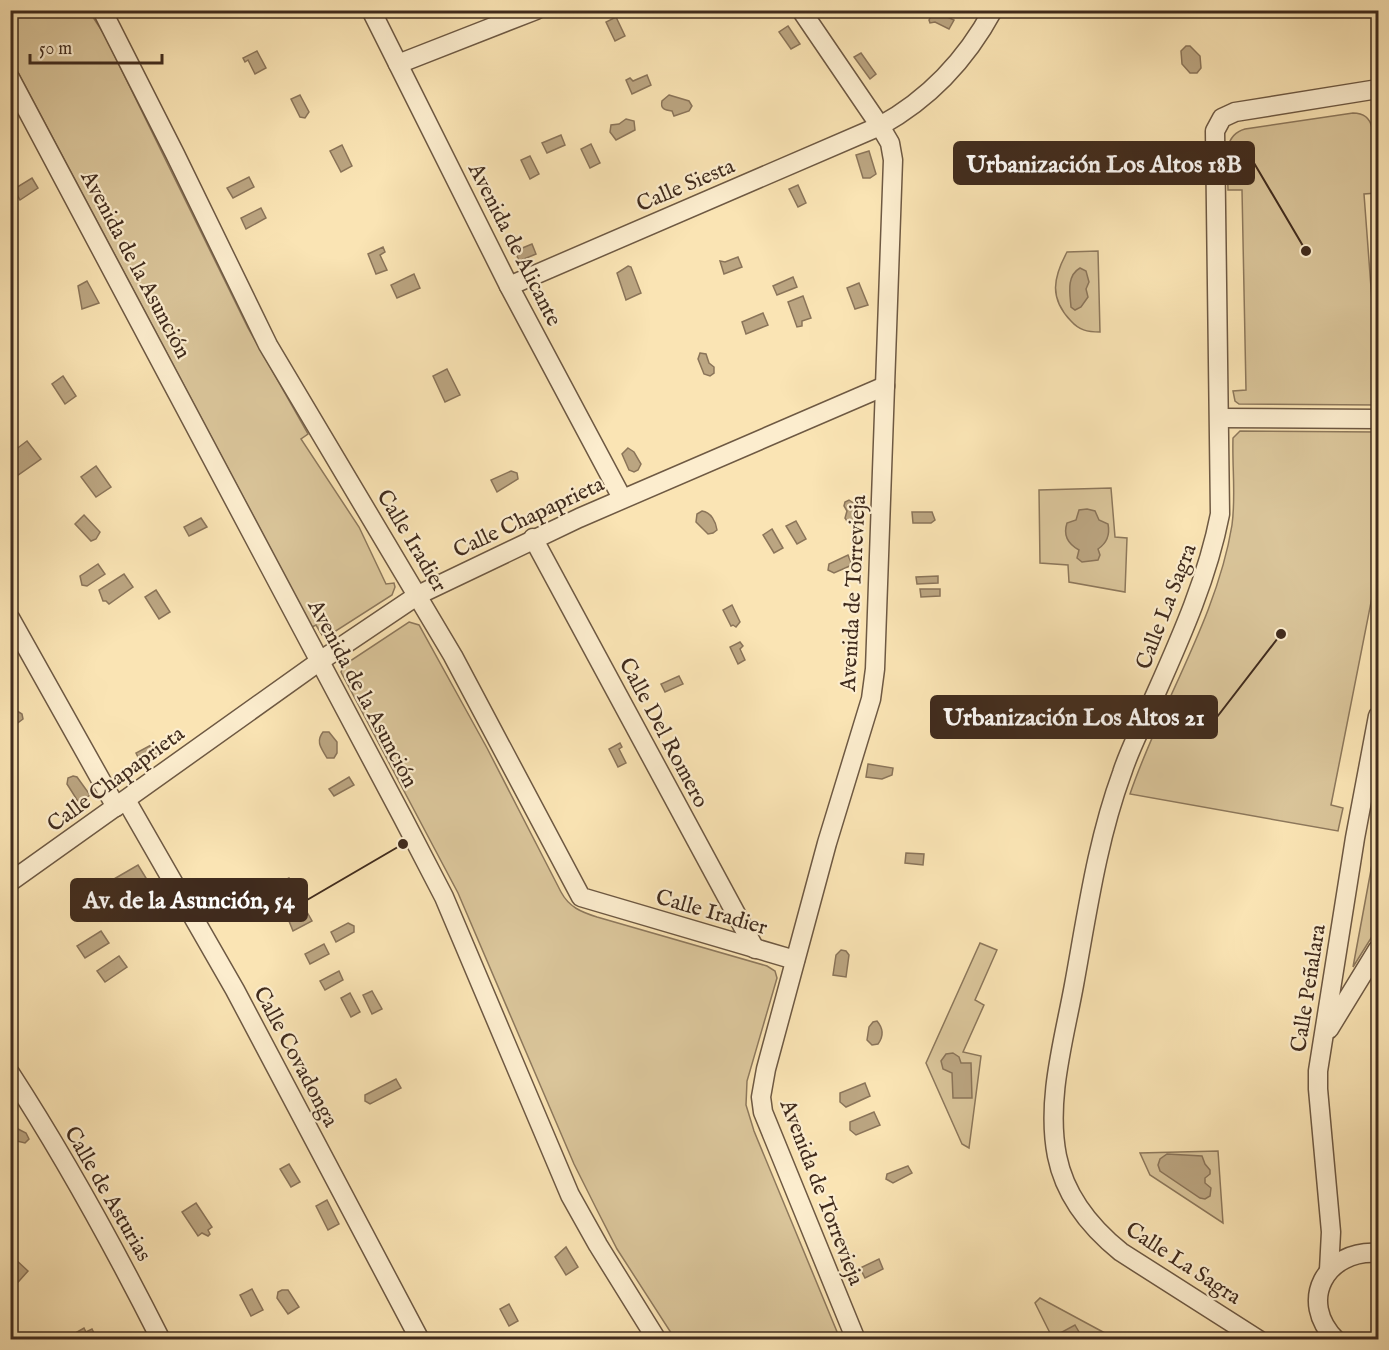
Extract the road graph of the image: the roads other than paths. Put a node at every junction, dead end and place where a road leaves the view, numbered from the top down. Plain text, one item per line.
1 (102, 10) edge
2 (371, 10) edge
3 (536, 10) edge
4 (801, 10) edge
5 (993, 10) edge
6 (398, 64) junction
7 (10, 78) edge
8 (1378, 89) edge
9 (880, 126) junction
10 (509, 286) junction
11 (885, 386) junction
12 (1220, 418) junction
13 (1378, 419) edge
14 (622, 498) junction
15 (533, 538) junction
16 (418, 595) junction
17 (10, 618) edge
18 (320, 661) junction
19 (1378, 716) edge
20 (121, 803) junction
21 (10, 882) edge
22 (755, 949) junction
23 (1378, 949) edge
24 (795, 960) junction
25 (1324, 1037) junction
26 (10, 1073) edge
27 (1378, 1253) edge
28 (1329, 1270) junction
29 (161, 1340) edge
30 (420, 1340) edge
31 (657, 1340) edge
32 (855, 1340) edge
33 (1259, 1340) edge
34 (1336, 1340) edge

1 - 16 street, Calle Iradier
2 - 6 street, Avenida de Alicante
3 - 6 street
4 - 9 street, Avenida de Torrevieja
5 - 9 street
6 - 10 street, Avenida de Alicante
7 - 18 street, Avenida de la Asunción
8 - 12 street, Calle La Sagra
9 - 10 street, Calle Siesta
9 - 11 street, Avenida de Torrevieja
10 - 14 street, Avenida de Alicante
11 - 14 street, Calle Chapaprieta
11 - 24 street, Avenida de Torrevieja
12 - 13 street
12 - 33 street, Calle La Sagra
14 - 15 street, Calle Chapaprieta
15 - 16 street, Calle Chapaprieta
15 - 22 street, Calle Del Romero
16 - 18 street, Calle Chapaprieta
16 - 22 street, Calle Iradier
17 - 20 street, Calle Covadonga
18 - 20 street, Calle Chapaprieta
18 - 31 street, Avenida de la Asunción
19 - 25 street, Calle Peñalara
20 - 21 street, Calle Chapaprieta
20 - 30 street, Calle Covadonga
22 - 24 street, Calle Iradier
23 - 25 street
24 - 32 street, Avenida de Torrevieja
25 - 28 street, Calle Peñalara
26 - 29 street, Calle de Asturias
27 - 28 street
28 - 34 street, Calle Peñalara

